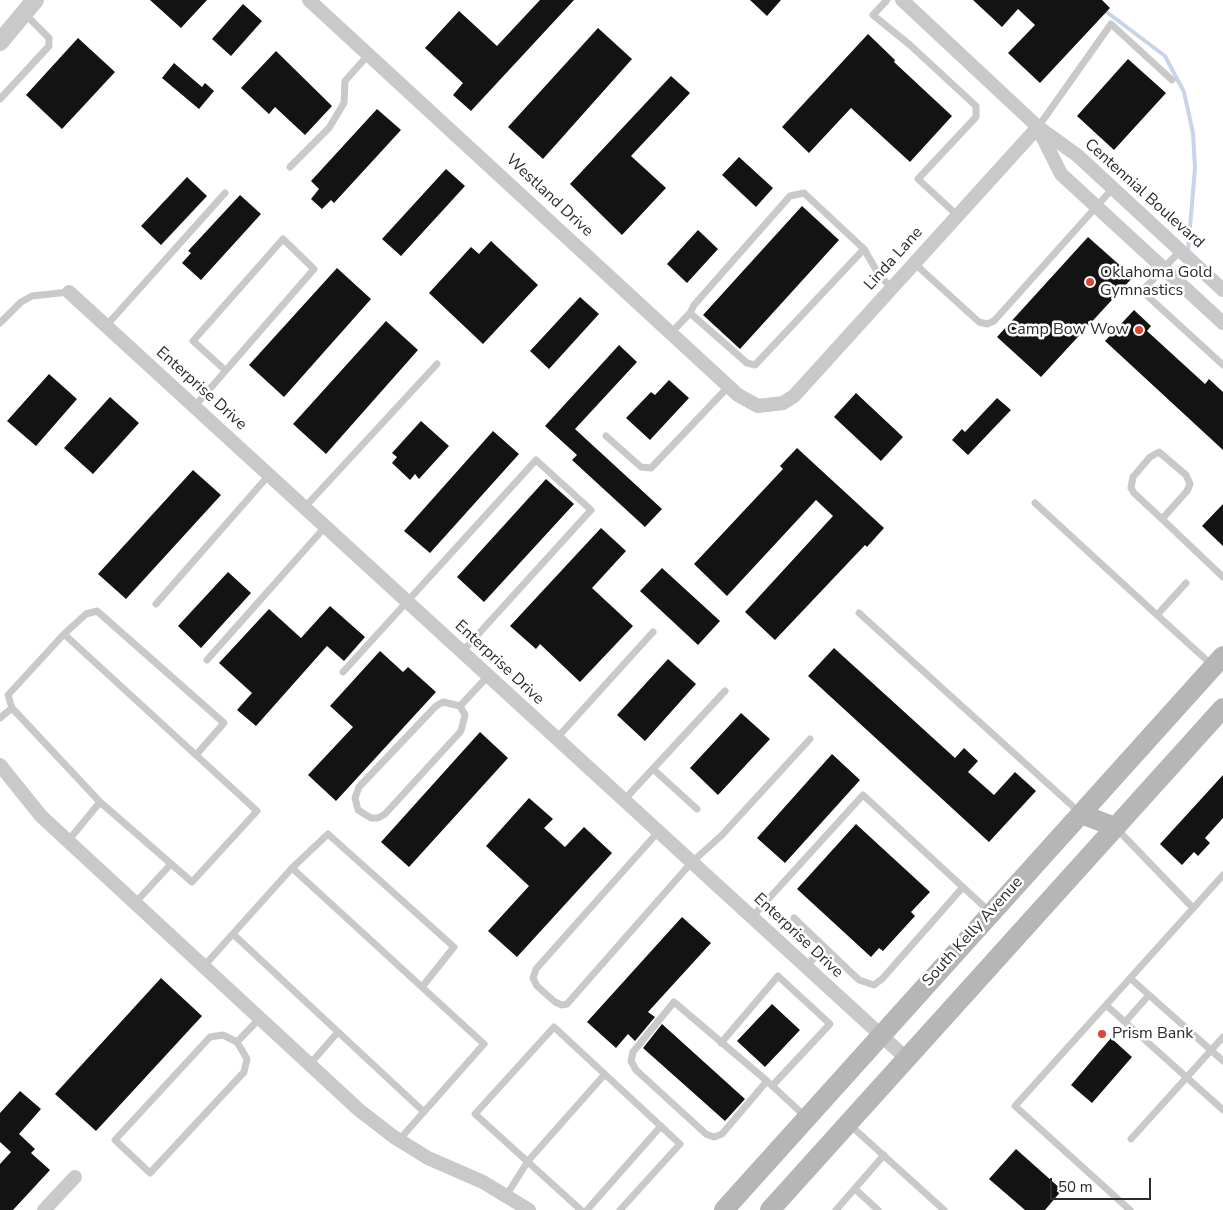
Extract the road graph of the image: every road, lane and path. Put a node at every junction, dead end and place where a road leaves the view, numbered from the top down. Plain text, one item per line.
1 (310, 0) edge
2 (887, 0) edge
3 (902, 0) edge
4 (30, 7) edge
5 (0, 42) edge
6 (369, 54) junction
7 (1172, 80) dead end
8 (0, 99) edge
9 (1038, 127) junction
10 (290, 167) dead end
11 (1113, 188) junction
12 (225, 193) dead end
13 (1096, 207) junction
14 (957, 215) junction
15 (864, 249) junction
16 (1180, 250) junction
17 (914, 263) junction
18 (1163, 268) junction
19 (892, 288) junction
20 (1223, 290) edge
21 (69, 292) joint
22 (690, 312) junction
23 (0, 323) edge
24 (1223, 323) edge
25 (106, 326) junction
26 (671, 332) junction
27 (437, 364) dead end
28 (1223, 365) edge
29 (225, 370) junction
30 (729, 386) junction
31 (194, 406) junction
32 (770, 406) joint
33 (606, 436) dead end
34 (268, 474) junction
35 (1035, 503) dead end
36 (304, 508) junction
37 (1162, 519) junction
38 (325, 527) junction
39 (1223, 577) edge
40 (1186, 583) dead end
41 (407, 602) junction
42 (156, 604) dead end
43 (859, 613) dead end
44 (1157, 614) junction
45 (653, 632) dead end
46 (64, 634) junction
47 (462, 652) junction
48 (206, 660) dead end
49 (1218, 661) edge
50 (343, 672) dead end
51 (488, 676) junction
52 (725, 691) dead end
53 (460, 706) junction
54 (12, 708) junction
55 (1223, 708) edge
56 (0, 718) edge
57 (810, 739) dead end
58 (556, 740) junction
59 (196, 755) junction
60 (0, 765) edge
61 (653, 769) junction
62 (624, 801) junction
63 (100, 802) junction
64 (697, 809) dead end
65 (1081, 814) junction
66 (1115, 827) junction
67 (658, 832) junction
68 (68, 841) junction
69 (691, 862) junction
70 (171, 864) junction
71 (292, 868) junction
72 (1223, 875) edge
73 (963, 887) junction
74 (135, 903) junction
75 (1193, 908) junction
76 (990, 912) junction
77 (752, 917) junction
78 (794, 918) dead end
79 (233, 934) junction
80 (824, 947) junction
81 (204, 966) junction
82 (805, 968) junction
83 (1130, 978) junction
84 (422, 987) junction
85 (1149, 995) junction
86 (1106, 1005) junction
87 (260, 1018) junction
88 (1125, 1022) junction
89 (338, 1032) junction
90 (880, 1036) junction
91 (1223, 1037) edge
92 (237, 1042) junction
93 (720, 1043) junction
94 (1211, 1050) junction
95 (907, 1059) junction
96 (1223, 1060) edge
97 (310, 1064) junction
98 (605, 1074) junction
99 (1186, 1077) junction
100 (770, 1084) junction
101 (1223, 1110) edge
102 (424, 1112) junction
103 (807, 1118) junction
104 (848, 1123) junction
105 (661, 1126) junction
106 (399, 1140) junction
107 (1131, 1140) dead end
108 (884, 1156) junction
109 (528, 1161) junction
110 (75, 1177) dead end
111 (855, 1189) junction
112 (519, 1205) edge
113 (44, 1210) edge
114 (581, 1210) edge
115 (587, 1210) edge
116 (620, 1210) edge
117 (724, 1210) edge
118 (770, 1210) edge
119 (836, 1210) edge
120 (878, 1210) edge
121 (944, 1210) edge
122 (1130, 1210) edge

1 - 6 street, Westland Drive
2 - 14 lane
3 - 9 street, Centennial Boulevard
4 - 5 street
4 - 8 lane
6 - 10 lane
6 - 26 street, Westland Drive
7 - 9 lane
9 - 11 street, Centennial Boulevard
9 - 13 street, Centennial Boulevard
9 - 14 street, Linda Lane
11 - 13 lane
11 - 16 street, Centennial Boulevard
12 - 25 lane
13 - 17 lane
13 - 18 street, Centennial Boulevard
14 - 17 street, Linda Lane
15 - 19 lane
15 - 22 lane
15 - 22 lane
16 - 18 lane
16 - 20 street, Centennial Boulevard
17 - 19 street, Linda Lane
18 - 24 street, Centennial Boulevard
18 - 28 lane
19 - 32 street, Linda Lane
21 - 23 lane
21 - 25 street, Enterprise Drive
22 - 26 lane
25 - 31 street, Enterprise Drive
26 - 30 street, Westland Drive
27 - 36 lane
29 - 29 lane
29 - 31 lane
30 - 32 street, Westland Drive
30 - 33 lane
31 - 34 street, Enterprise Drive
34 - 36 street, Enterprise Drive
34 - 42 lane
35 - 44 lane
36 - 38 street, Enterprise Drive
37 - 37 lane
37 - 39 lane
38 - 41 street, Enterprise Drive
38 - 48 lane
40 - 44 lane
41 - 47 street, Enterprise Drive
41 - 47 lane
41 - 50 lane
43 - 65 lane
44 - 49 lane
45 - 58 lane
46 - 54 lane
46 - 59 lane
46 - 59 lane
47 - 51 street, Enterprise Drive
49 - 65 main road, South Kelly Avenue
51 - 53 lane
51 - 58 street, Enterprise Drive
52 - 61 lane
53 - 53 lane
54 - 56 lane
54 - 63 lane
55 - 66 main road
57 - 69 lane
58 - 62 street, Enterprise Drive
59 - 70 lane
60 - 68 street
61 - 62 lane
61 - 64 lane
62 - 67 street, Enterprise Drive
63 - 68 lane
63 - 70 lane
65 - 66 main road
65 - 76 main road, South Kelly Avenue
66 - 75 lane
66 - 95 main road
67 - 69 street, Enterprise Drive
67 - 69 lane
68 - 74 street
69 - 77 street, Enterprise Drive
70 - 74 lane
71 - 79 lane
71 - 84 lane
71 - 84 lane
72 - 75 lane
73 - 76 lane
73 - 77 lane
73 - 80 lane
74 - 81 street
75 - 83 lane
76 - 90 main road, South Kelly Avenue
77 - 82 street, Enterprise Drive
78 - 80 lane
79 - 81 lane
79 - 89 lane
80 - 82 lane
81 - 87 street
82 - 90 street, Enterprise Drive
83 - 85 lane
83 - 86 lane
84 - 102 lane
85 - 88 lane
85 - 94 lane
86 - 88 lane
86 - 122 lane
87 - 92 lane
87 - 97 street
88 - 99 lane
89 - 97 lane
89 - 102 lane
90 - 95 street, Enterprise Drive
90 - 103 main road, South Kelly Avenue
91 - 94 lane
92 - 92 lane
93 - 100 lane
93 - 100 lane
93 - 100 lane
94 - 96 lane
94 - 99 lane
95 - 104 main road
97 - 106 street
98 - 105 lane
98 - 109 lane
98 - 109 lane
99 - 101 lane
99 - 107 lane
100 - 103 lane
102 - 106 lane
103 - 117 main road, South Kelly Avenue
104 - 108 lane
104 - 118 main road
105 - 115 lane
105 - 116 lane
106 - 112 street
108 - 111 lane
108 - 121 lane
109 - 112 lane
109 - 114 lane
110 - 113 street
111 - 119 lane
111 - 120 lane

